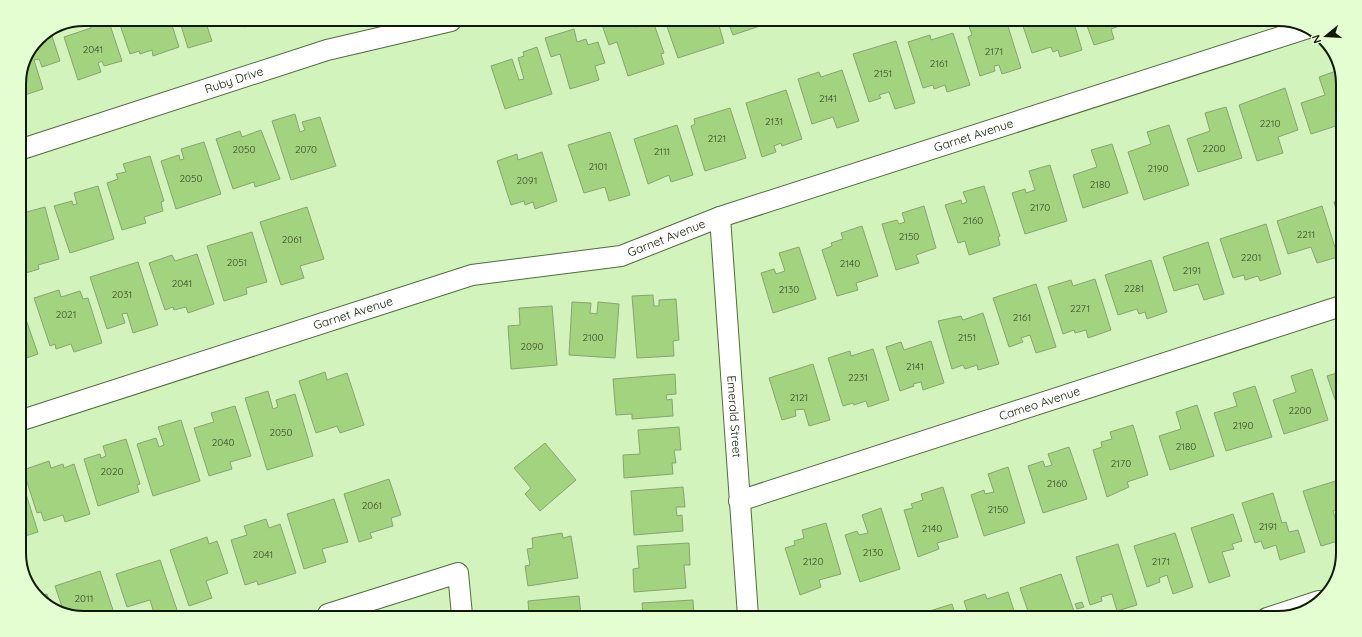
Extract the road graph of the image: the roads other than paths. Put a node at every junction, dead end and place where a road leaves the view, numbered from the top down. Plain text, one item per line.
1 (427, 26) edge
2 (1301, 30) edge
3 (26, 148) edge
4 (720, 217) junction
5 (1336, 308) edge
6 (26, 419) edge
7 (739, 501) junction
8 (338, 611) edge
9 (462, 611) edge
10 (748, 611) edge

1 - 3 street, Ruby Drive
2 - 4 street, Garnet Avenue
4 - 6 street, Garnet Avenue
4 - 7 street, Emerald Street
5 - 7 street, Cameo Avenue
7 - 10 street, Emerald Street
8 - 9 street

